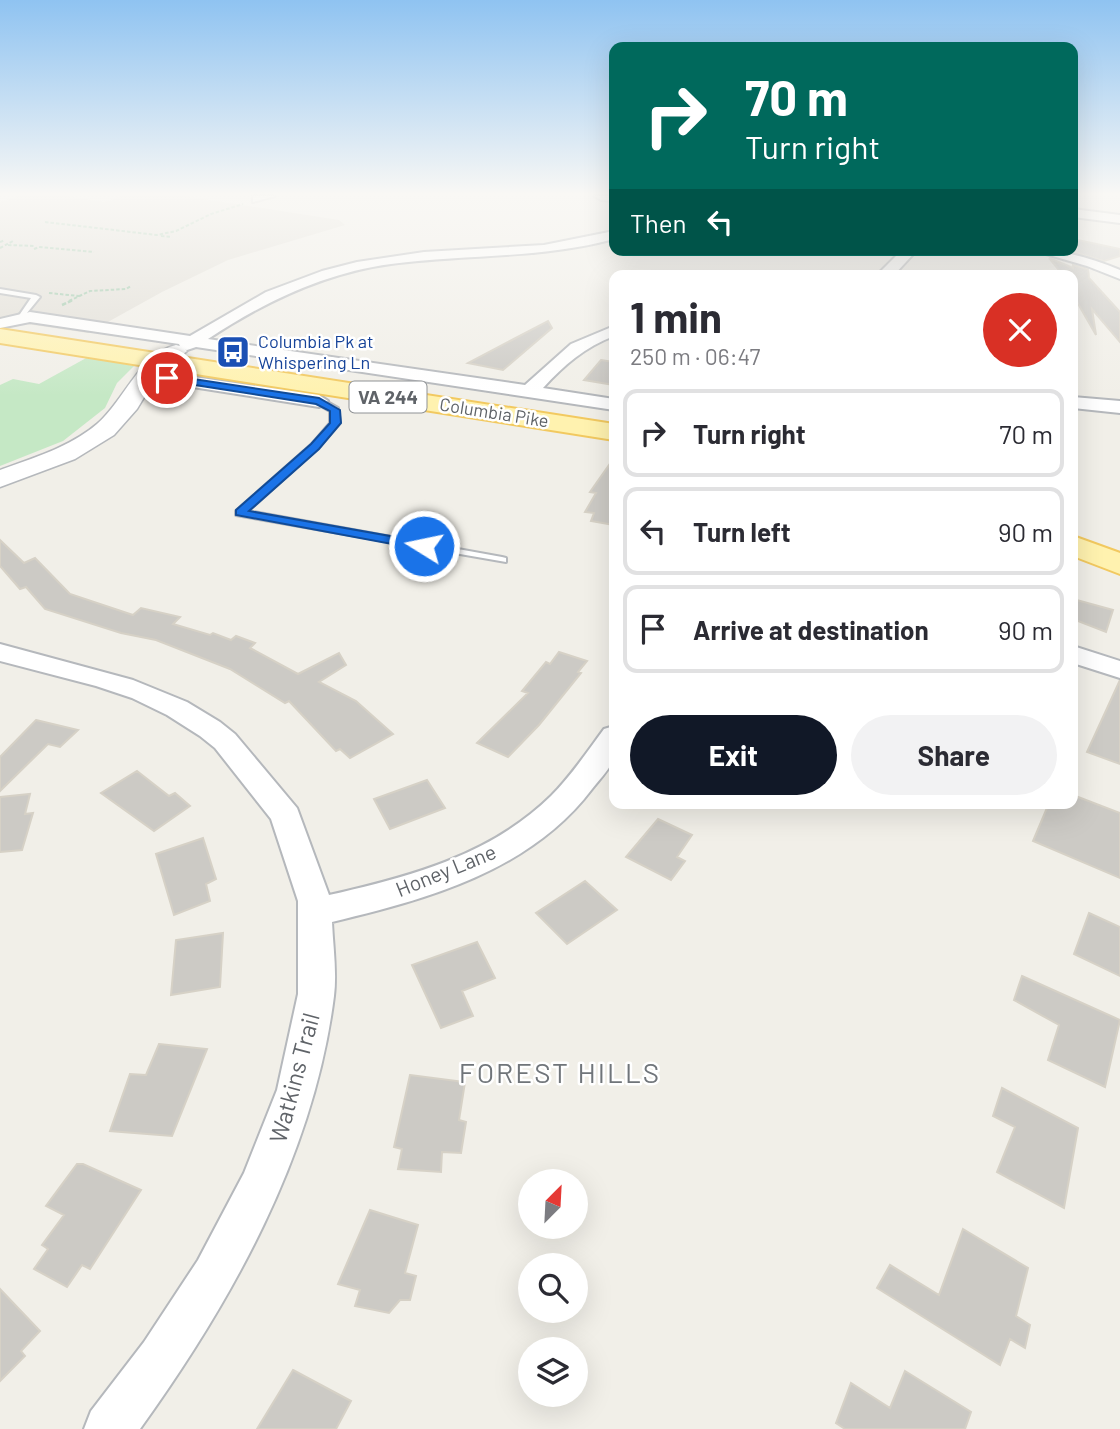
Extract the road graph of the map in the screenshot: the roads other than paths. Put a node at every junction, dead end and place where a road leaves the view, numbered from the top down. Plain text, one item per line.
1 (385, 263) edge
2 (1093, 263) edge
3 (1120, 275) edge
4 (0, 291) edge
5 (6, 325) edge
6 (609, 333) edge
7 (168, 358) junction
8 (530, 391) junction
9 (319, 401) joint
10 (609, 403) edge
11 (1078, 403) edge
12 (1120, 407) edge
13 (609, 417) edge
14 (609, 431) edge
15 (0, 479) edge
16 (1078, 528) edge
17 (1120, 544) edge
18 (1078, 547) edge
19 (502, 560) dead end
20 (1120, 564) edge
21 (0, 652) edge
22 (1078, 656) edge
23 (1120, 670) edge
24 (609, 743) edge
25 (315, 912) junction
26 (109, 1429) edge

1 - 7 street
2 - 3 street
4 - 5 lane
5 - 7 main road, Columbia Pike / VA 244
5 - 7 street
6 - 8 street
7 - 8 street
7 - 9 street
7 - 13 main road, Columbia Pike / VA 244
7 - 14 main road, Columbia Pike / VA 244
7 - 15 street
8 - 10 street
9 - 19 lane
11 - 12 street
16 - 17 main road
18 - 20 main road
21 - 25 street, Watkins Trail
22 - 23 street
24 - 25 street, Honey Lane
25 - 26 street, Watkins Trail

